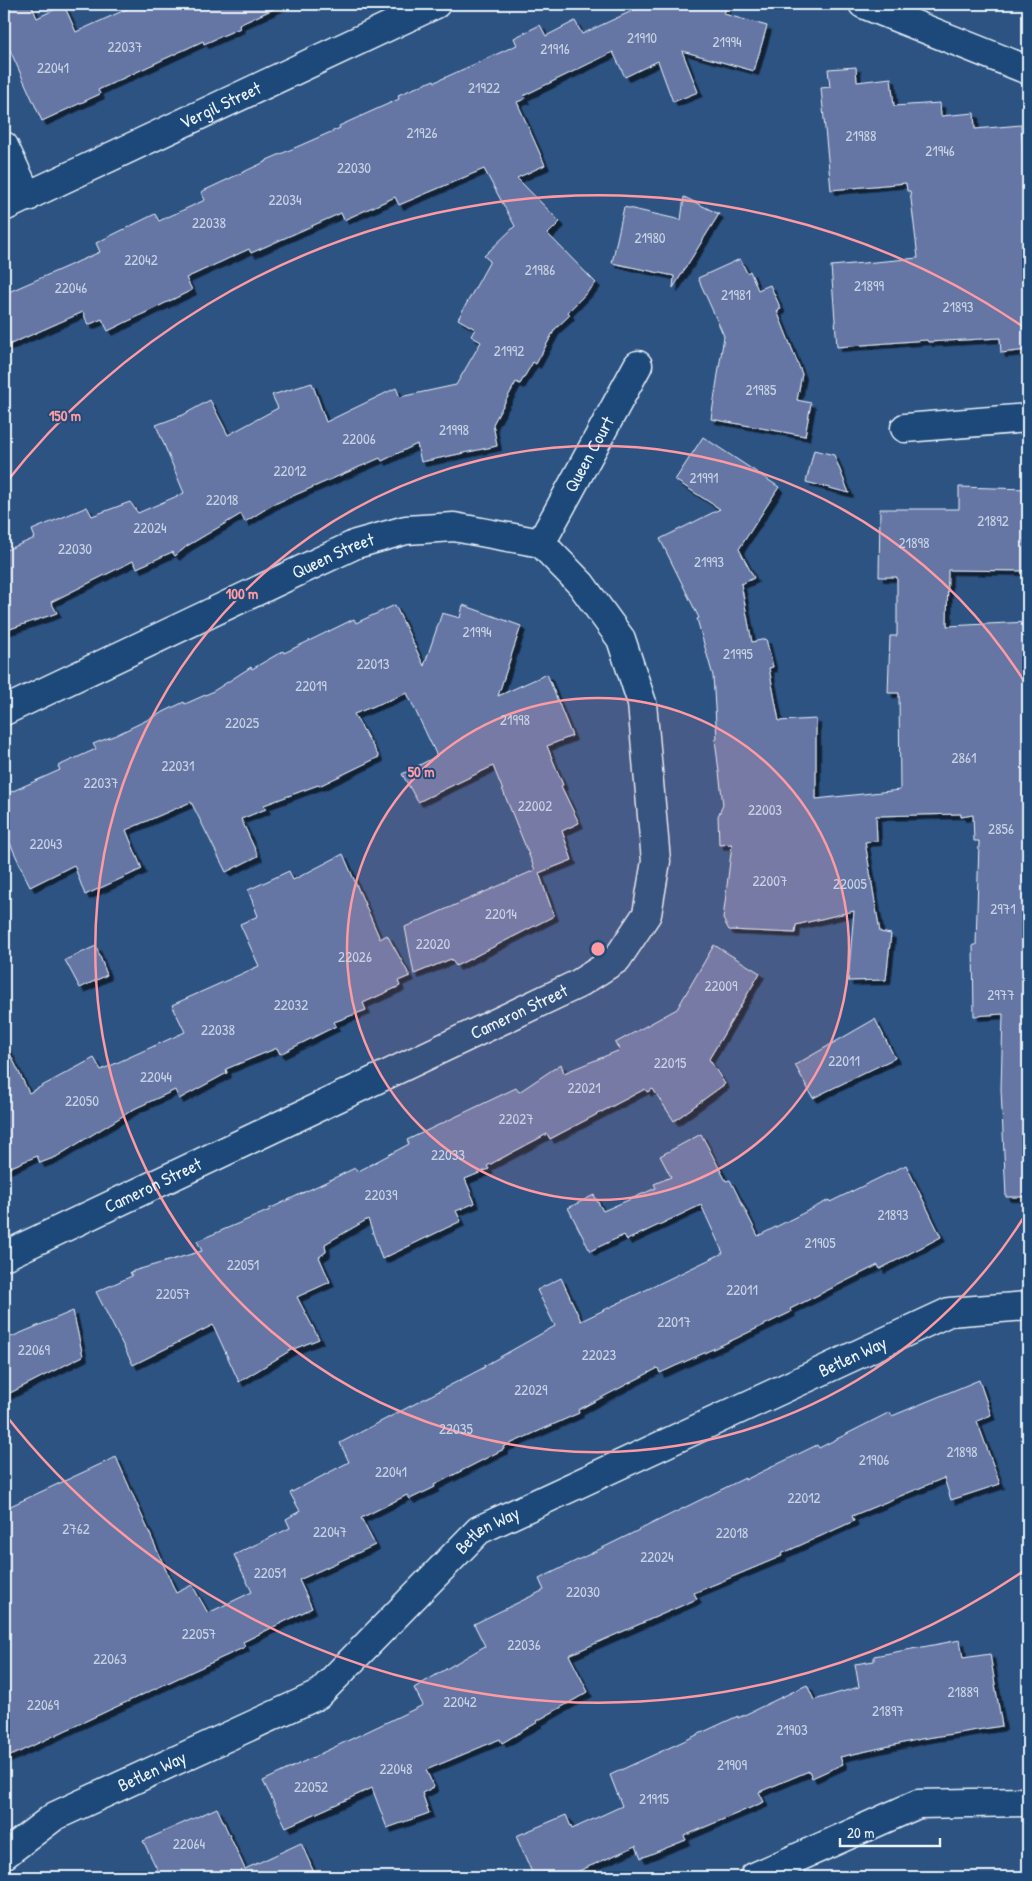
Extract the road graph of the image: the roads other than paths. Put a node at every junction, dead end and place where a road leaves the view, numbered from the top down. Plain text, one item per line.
1 (436, 4) edge
2 (862, 4) edge
3 (895, 10) edge
4 (1028, 70) edge
5 (4, 146) edge
6 (16, 202) edge
7 (638, 365) dead end
8 (1028, 418) edge
9 (905, 428) dead end
10 (541, 543) junction
11 (4, 711) edge
12 (4, 1256) edge
13 (1028, 1306) edge
14 (1028, 1802) edge
15 (4, 1855) edge
16 (754, 1877) edge

1 - 6 street, Vergil Street
2 - 3 street
3 - 4 street
5 - 6 street
7 - 10 street, Queen Court
8 - 9 street
10 - 11 street, Queen Street
10 - 12 street, Cameron Street
13 - 15 street, Betlen Way
14 - 16 street

